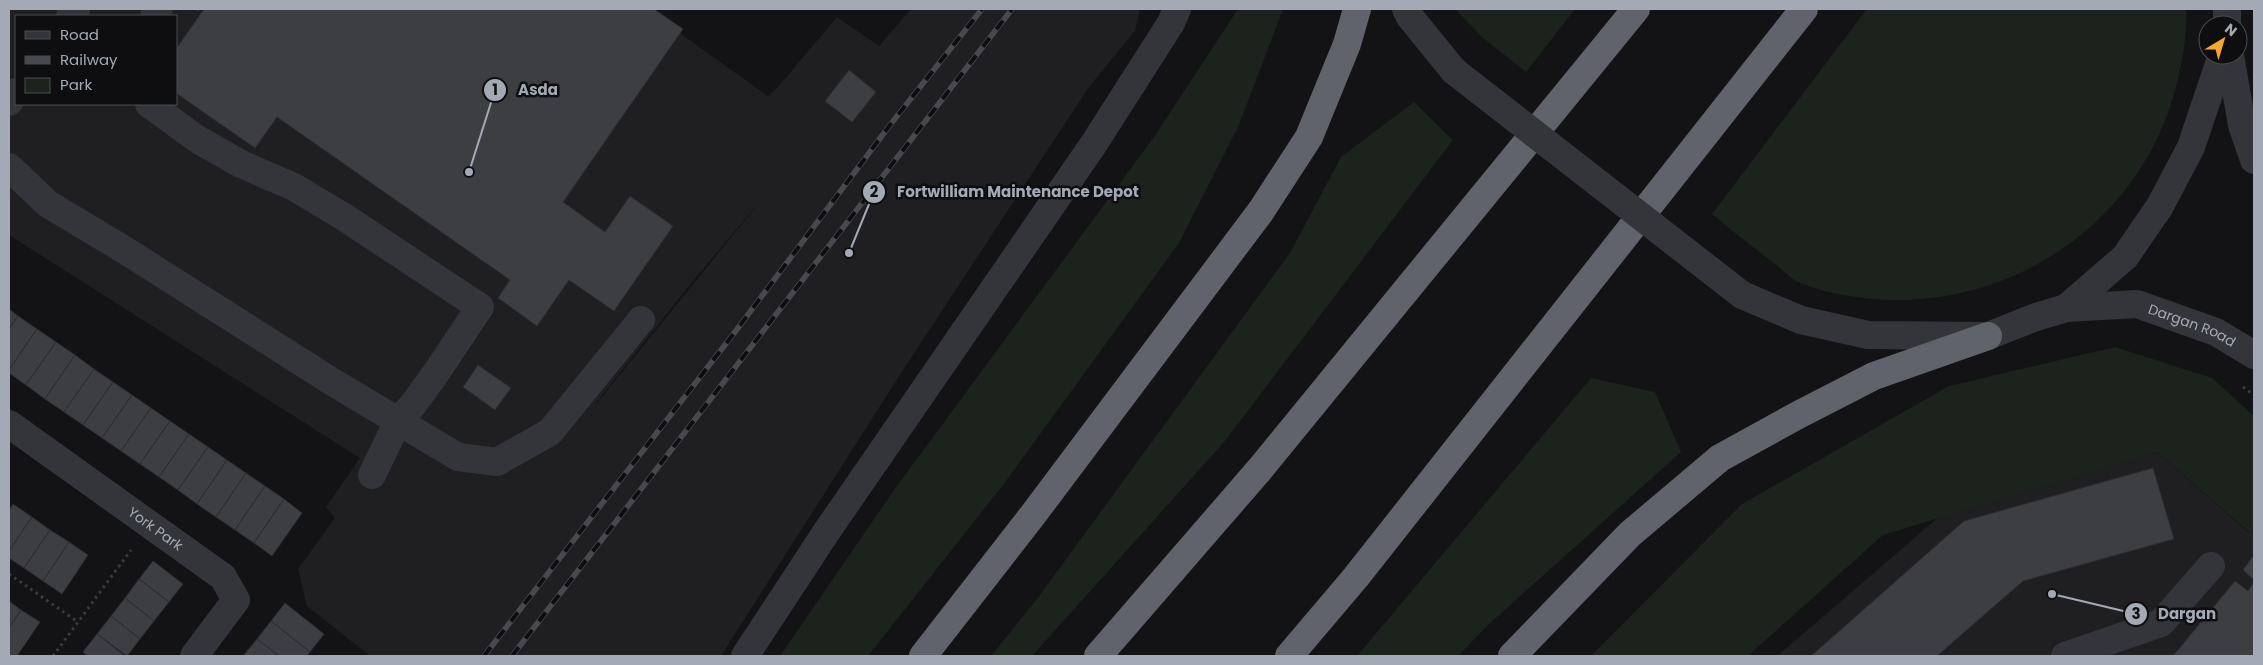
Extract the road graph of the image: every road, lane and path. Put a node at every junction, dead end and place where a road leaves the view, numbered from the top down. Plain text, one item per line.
1 (198, 9) edge
2 (1176, 9) edge
3 (1356, 9) edge
4 (1406, 9) edge
5 (1636, 9) edge
6 (1804, 9) edge
7 (202, 12) dead end
8 (2219, 65) edge
9 (2232, 65) edge
10 (149, 105) edge
11 (2254, 160) edge
12 (9, 167) edge
13 (2066, 308) junction
14 (641, 320) dead end
15 (1988, 336) junction
16 (2254, 355) edge
17 (398, 420) junction
18 (9, 424) edge
19 (372, 474) dead end
20 (149, 525) junction
21 (2211, 566) dead end
22 (9, 574) edge
23 (78, 622) junction
24 (53, 656) edge
25 (194, 656) edge
26 (745, 656) edge
27 (923, 656) edge
28 (1098, 656) edge
29 (1289, 656) edge
30 (1512, 656) edge
31 (2065, 656) edge

1 - 7 path
2 - 26 street
3 - 27 highway
4 - 15 street, bridge
5 - 28 highway
6 - 29 highway
8 - 13 street
9 - 11 street
10 - 17 street
12 - 17 street
13 - 15 street
13 - 16 street, Dargan Road
14 - 17 street
15 - 30 highway
17 - 19 street
18 - 20 street, York Park
20 - 23 path
20 - 25 street, York Park
21 - 31 street
22 - 23 path
23 - 24 path

